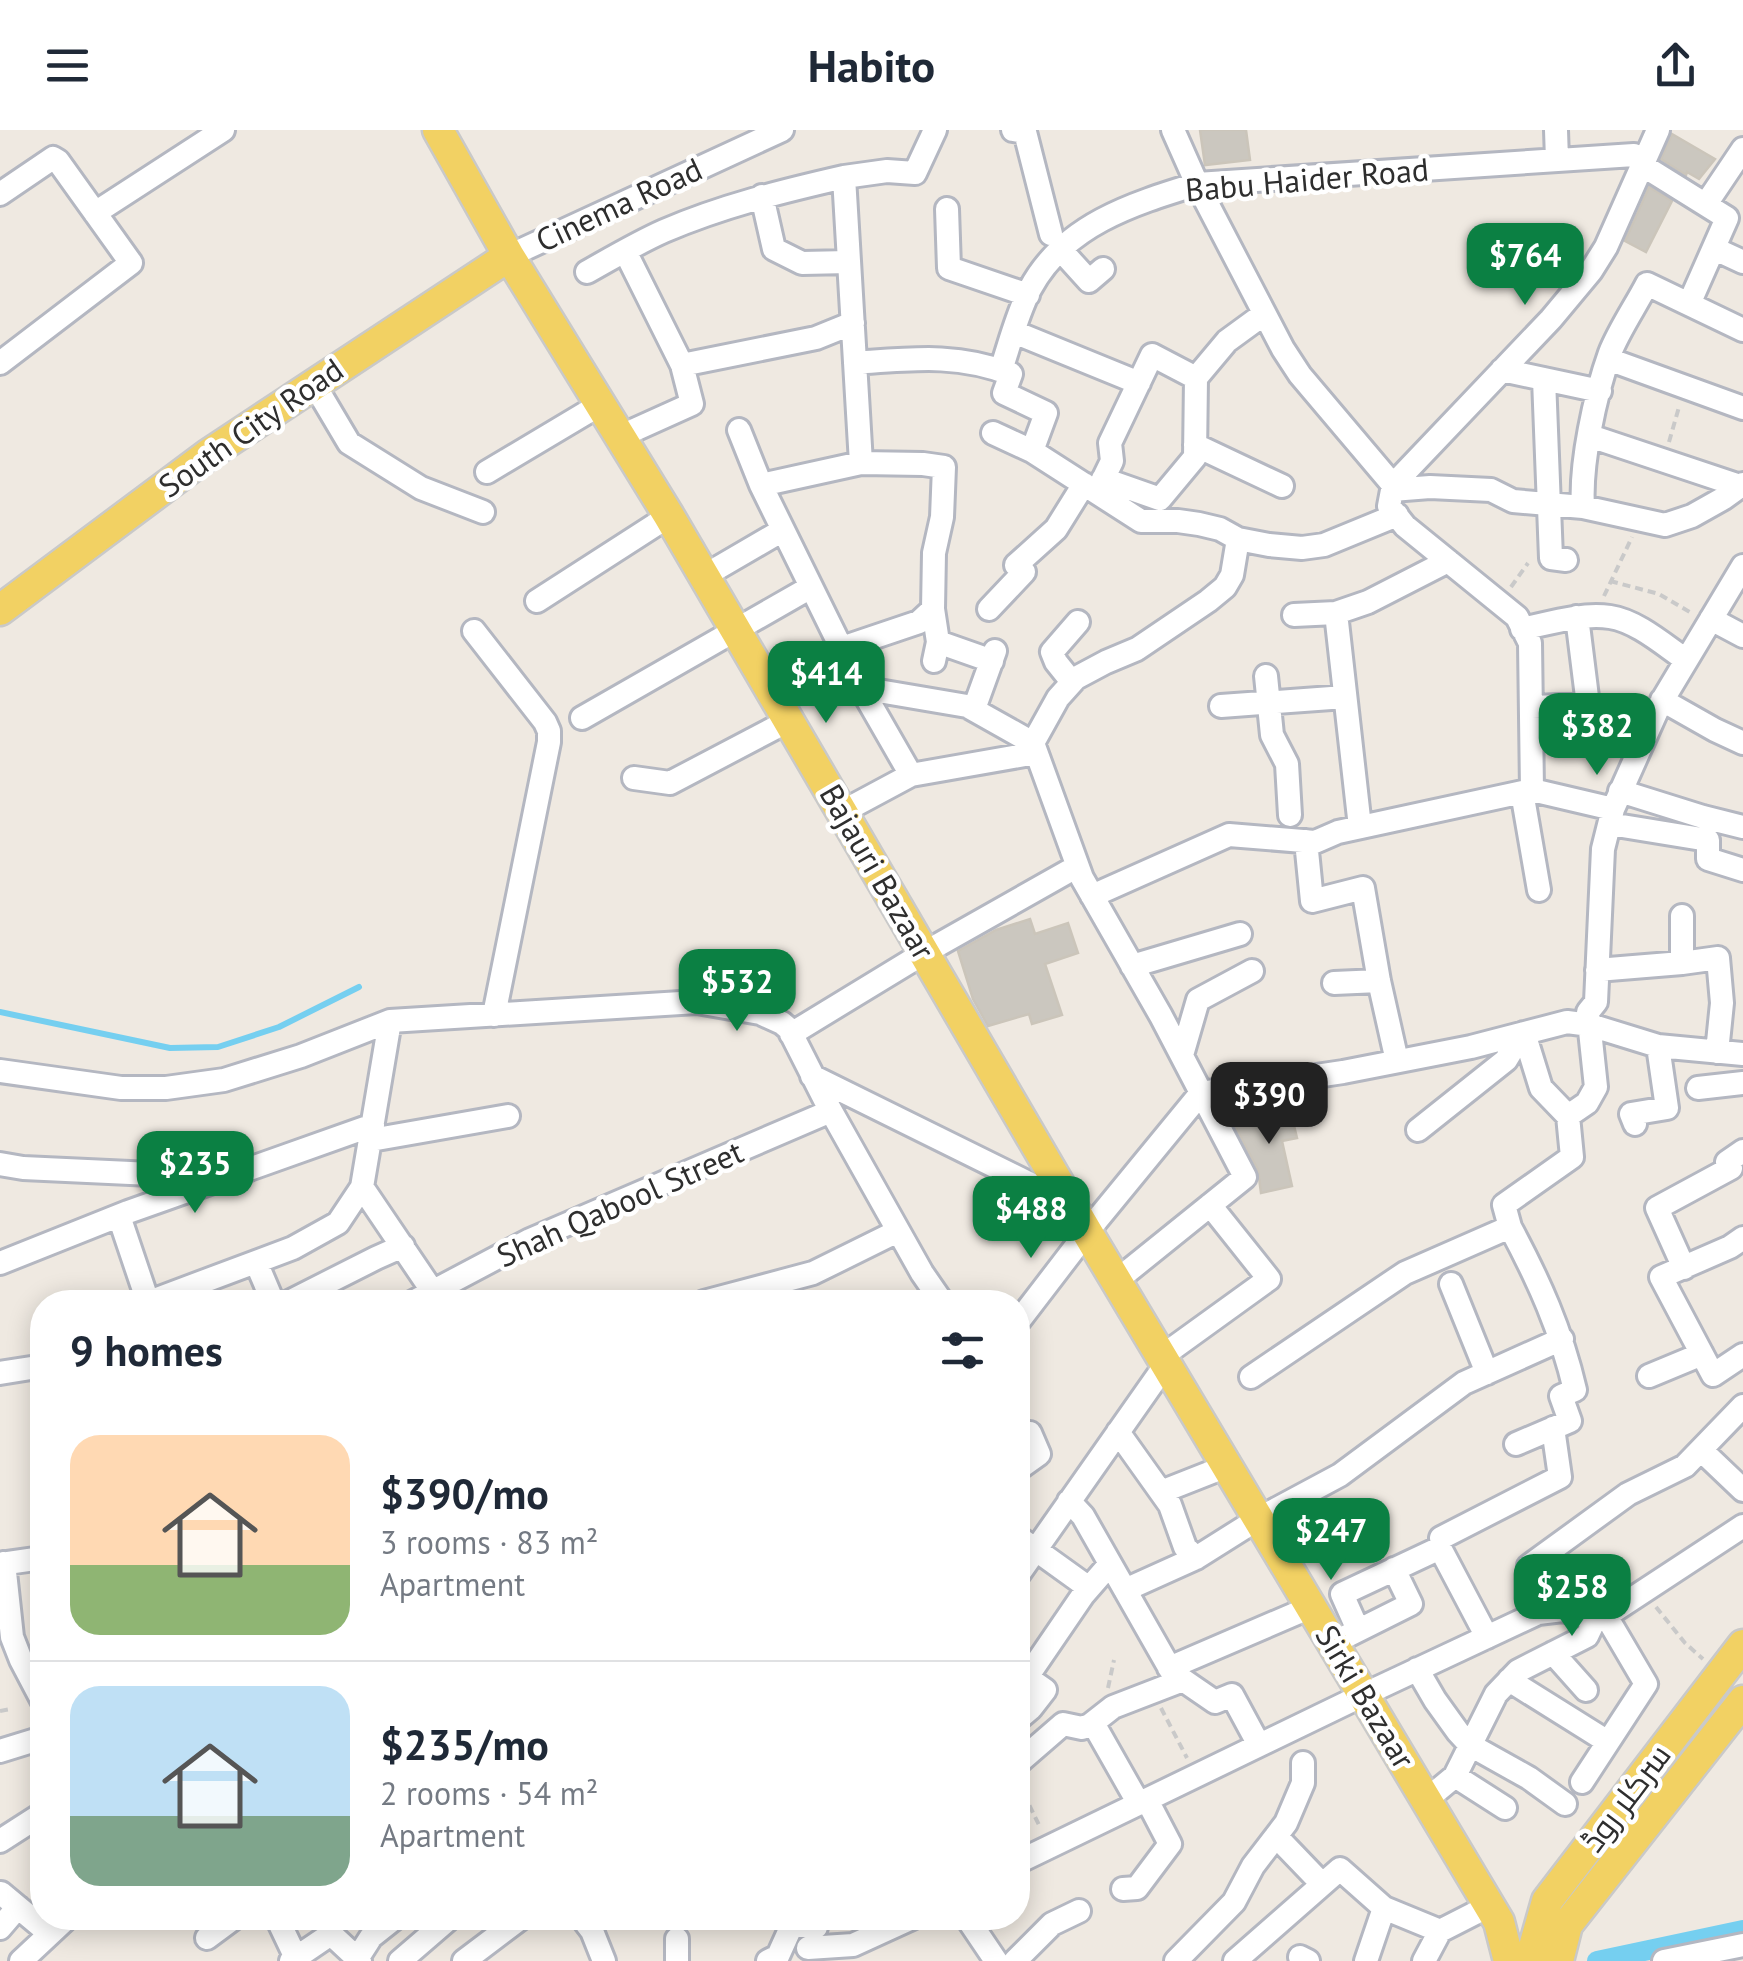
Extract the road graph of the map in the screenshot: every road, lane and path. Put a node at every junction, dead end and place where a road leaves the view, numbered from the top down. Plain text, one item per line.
1 (223, 130) edge
2 (438, 130) edge
3 (782, 130) edge
4 (935, 130) edge
5 (1012, 130) edge
6 (1173, 130) edge
7 (1556, 130) edge
8 (1658, 130) edge
9 (1743, 149) edge
10 (1557, 160) junction
11 (1644, 163) junction
12 (844, 177) junction
13 (1197, 184) junction
14 (0, 194) edge
15 (762, 196) junction
16 (1706, 204) junction
17 (947, 209) dead end
18 (95, 213) junction
19 (1055, 242) junction
20 (1715, 249) junction
21 (625, 251) junction
22 (509, 256) junction
23 (849, 262) junction
24 (1743, 262) edge
25 (1103, 269) dead end
26 (587, 272) dead end
27 (1028, 295) junction
28 (1690, 304) junction
29 (1264, 314) junction
30 (852, 322) junction
31 (1743, 330) edge
32 (1014, 332) junction
33 (1608, 359) junction
34 (0, 363) edge
35 (855, 363) junction
36 (682, 365) junction
37 (1001, 370) junction
38 (1502, 370) junction
39 (1196, 378) junction
40 (1544, 379) junction
41 (1138, 383) junction
42 (314, 384) junction
43 (1685, 387) junction
44 (1600, 391) junction
45 (601, 404) junction
46 (1743, 408) edge
47 (739, 430) dead end
48 (993, 434) dead end
49 (620, 436) junction
50 (1590, 436) junction
51 (1195, 445) junction
52 (1032, 450) junction
53 (1666, 461) junction
54 (860, 463) junction
55 (487, 472) dead end
56 (761, 484) junction
57 (1095, 485) junction
58 (1742, 485) edge
59 (1282, 486) dead end
60 (1392, 488) junction
61 (1548, 505) junction
62 (1583, 507) junction
63 (483, 512) dead end
64 (669, 516) junction
65 (1397, 516) junction
66 (1642, 520) junction
67 (784, 530) junction
68 (1238, 539) junction
69 (1566, 560) dead end
70 (1448, 561) junction
71 (1528, 563) dead end
72 (1743, 566) edge
73 (704, 576) junction
74 (1610, 581) junction
75 (812, 586) junction
76 (537, 601) dead end
77 (1498, 602) junction
78 (933, 609) junction
79 (989, 609) dead end
80 (0, 610) edge
81 (1336, 612) junction
82 (1294, 615) dead end
83 (1588, 617) junction
84 (1078, 622) dead end
85 (1709, 622) junction
86 (1522, 629) junction
87 (735, 630) junction
88 (474, 632) dead end
89 (1743, 636) edge
90 (842, 648) junction
91 (1686, 660) junction
92 (1266, 676) dead end
93 (1072, 682) junction
94 (861, 688) junction
95 (1345, 696) junction
96 (1662, 700) junction
97 (1269, 703) junction
98 (1222, 706) dead end
99 (1532, 707) junction
100 (974, 710) junction
101 (582, 718) dead end
102 (788, 721) junction
103 (1743, 743) edge
104 (1035, 748) junction
105 (911, 775) junction
106 (634, 778) dead end
107 (1527, 792) junction
108 (1614, 808) junction
109 (842, 812) junction
110 (1290, 816) dead end
111 (1743, 826) edge
112 (1349, 830) junction
113 (1306, 841) junction
114 (1076, 867) junction
115 (1743, 870) edge
116 (1540, 890) dead end
117 (1092, 896) junction
118 (1682, 916) dead end
119 (1240, 934) dead end
120 (924, 953) junction
121 (1682, 962) junction
122 (1132, 966) junction
123 (1597, 970) junction
124 (1252, 971) dead end
125 (1379, 981) junction
126 (1334, 983) dead end
127 (494, 1014) junction
128 (390, 1021) junction
129 (1590, 1025) junction
130 (792, 1034) junction
131 (1518, 1035) junction
132 (1658, 1046) junction
133 (1728, 1053) edge
134 (1182, 1055) junction
135 (1398, 1061) junction
136 (0, 1071) edge
137 (812, 1076) junction
138 (1735, 1084) edge
139 (1698, 1088) dead end
140 (1202, 1093) junction
141 (831, 1111) junction
142 (508, 1116) dead end
143 (1568, 1116) junction
144 (1635, 1124) dead end
145 (1418, 1130) dead end
146 (372, 1132) junction
147 (1743, 1151) edge
148 (0, 1164) edge
149 (224, 1178) junction
150 (362, 1187) junction
151 (1070, 1204) junction
152 (1210, 1205) junction
153 (119, 1216) junction
154 (1510, 1227) junction
155 (898, 1231) junction
156 (1087, 1232) junction
157 (1743, 1238) edge
158 (402, 1246) junction
159 (256, 1262) junction
160 (0, 1263) edge
161 (1684, 1268) junction
162 (1116, 1281) junction
163 (1451, 1284) dead end
164 (144, 1290) edge
165 (180, 1290) edge
166 (269, 1290) edge
167 (313, 1290) edge
168 (432, 1290) edge
169 (437, 1290) edge
170 (749, 1290) edge
171 (935, 1290) edge
172 (1030, 1306) edge
173 (1562, 1339) junction
174 (1702, 1354) junction
175 (1743, 1355) edge
176 (1164, 1360) junction
177 (30, 1368) edge
178 (1487, 1373) junction
179 (0, 1374) edge
180 (1648, 1376) dead end
181 (1251, 1378) dead end
182 (1743, 1406) edge
183 (1553, 1428) junction
184 (1118, 1432) junction
185 (1030, 1433) edge
186 (1516, 1444) dead end
187 (1701, 1450) junction
188 (1030, 1460) edge
189 (1226, 1466) junction
190 (1743, 1490) edge
191 (1161, 1492) junction
192 (1069, 1501) junction
193 (1258, 1519) junction
194 (1743, 1526) edge
195 (1441, 1538) dead end
196 (1030, 1539) edge
197 (1030, 1546) edge
198 (1196, 1558) junction
199 (30, 1560) edge
200 (2, 1564) edge
201 (1110, 1564) junction
202 (1394, 1570) junction
203 (1089, 1588) junction
204 (1125, 1590) junction
205 (1644, 1592) junction
206 (1310, 1606) junction
207 (1538, 1613) junction
208 (1601, 1618) junction
209 (1346, 1637) junction
210 (1486, 1637) junction
211 (1743, 1645) edge
212 (1554, 1653) junction
213 (1030, 1664) edge
214 (26, 1669) junction
215 (1418, 1670) junction
216 (0, 1673) edge
217 (1173, 1674) junction
218 (1721, 1674) junction
219 (30, 1677) edge
220 (1030, 1680) edge
221 (1509, 1680) junction
222 (1586, 1690) dead end
223 (1152, 1691) junction
224 (1363, 1695) junction
225 (1037, 1700) junction
226 (1743, 1700) edge
227 (1030, 1707) edge
228 (11, 1709) dead end
229 (0, 1711) edge
230 (1093, 1722) junction
231 (1063, 1724) junction
232 (30, 1742) edge
233 (1608, 1742) junction
234 (1470, 1744) junction
235 (1259, 1745) junction
236 (0, 1751) edge
237 (1030, 1753) edge
238 (1302, 1763) dead end
239 (1196, 1776) junction
240 (1455, 1776) junction
241 (1582, 1782) dead end
242 (1426, 1800) junction
243 (1143, 1802) junction
244 (1565, 1804) dead end
245 (1030, 1806) edge
246 (1505, 1808) dead end
247 (30, 1822) edge
248 (1276, 1836) junction
249 (0, 1841) edge
250 (1050, 1847) junction
251 (1030, 1856) edge
252 (1322, 1884) junction
253 (1123, 1889) dead end
254 (9, 1900) edge
255 (1489, 1906) junction
256 (1384, 1908) junction
257 (1079, 1912) dead end
258 (1555, 1921) junction
259 (0, 1928) edge
260 (53, 1930) edge
261 (217, 1930) edge
262 (282, 1930) edge
263 (379, 1930) edge
264 (436, 1930) edge
265 (507, 1930) edge
266 (592, 1930) edge
267 (790, 1930) edge
268 (887, 1930) edge
269 (975, 1930) edge
270 (1440, 1931) junction
271 (431, 1934) junction
272 (206, 1938) dead end
273 (812, 1938) edge
274 (1743, 1944) edge
275 (477, 1957) edge
276 (294, 1959) edge
277 (358, 1960) edge
278 (1180, 1960) edge
279 (21, 1961) edge
280 (400, 1961) edge
281 (455, 1961) edge
282 (604, 1961) edge
283 (768, 1961) edge
284 (996, 1961) edge
285 (1014, 1961) edge
286 (1235, 1961) edge
287 (1366, 1961) edge
288 (1424, 1961) edge
289 (1509, 1961) edge
290 (1530, 1961) edge
291 (1558, 1961) edge
292 (1664, 1961) edge

1 - 18 street
2 - 22 main road, Bajauri Bazaar
3 - 22 street, Cinema Road
4 - 12 street
5 - 19 street
6 - 13 street
7 - 10 street
8 - 11 street
9 - 16 street
10 - 11 street, Babu Haider Road
10 - 13 street, Babu Haider Road
11 - 16 street
11 - 38 street
12 - 15 street
12 - 23 street
13 - 19 street, Babu Haider Road
13 - 29 street
14 - 18 street
15 - 21 street
15 - 23 street
16 - 20 street
17 - 27 street
18 - 34 street
19 - 25 street
19 - 27 street, Babu Haider Road
20 - 24 street
20 - 28 street
21 - 26 street
21 - 36 street
22 - 42 main road, South City Road
22 - 45 main road, Bajauri Bazaar
23 - 30 street
27 - 32 street, Babu Haider Road
28 - 31 street
28 - 33 street
29 - 39 street
29 - 60 street
30 - 35 street
30 - 36 street
32 - 37 street, Babu Haider Road
32 - 41 street
33 - 43 street
33 - 44 street
35 - 37 street
35 - 54 street
36 - 49 street
37 - 52 street
38 - 40 street
38 - 60 street
39 - 41 street
39 - 51 street
40 - 44 street
40 - 61 street
41 - 57 street
42 - 63 street
42 - 80 main road, South City Road
43 - 46 street
43 - 53 path
44 - 50 street
45 - 49 main road, Bajauri Bazaar
45 - 55 street
47 - 56 street
48 - 52 street
49 - 64 main road, Bajauri Bazaar
50 - 53 street
50 - 62 street
51 - 57 street
51 - 59 street
52 - 57 street
53 - 58 street
54 - 56 street
54 - 78 street
56 - 67 street
57 - 68 street
57 - 79 street
58 - 66 street
60 - 61 street
60 - 65 street
61 - 62 street
61 - 69 street
62 - 66 street
64 - 73 main road, Bajauri Bazaar
64 - 76 street
65 - 68 street
65 - 70 street
66 - 74 path
67 - 73 street
67 - 75 street
68 - 93 street
70 - 77 street
70 - 81 street
71 - 77 path
72 - 85 street
73 - 87 main road, Bajauri Bazaar
74 - 83 path
74 - 85 path
75 - 87 street
75 - 90 street
77 - 86 street
78 - 90 street
78 - 100 street
81 - 82 street
81 - 95 street
83 - 86 street
83 - 91 street
83 - 99 street
84 - 93 street
85 - 89 street
85 - 91 street
86 - 99 street
87 - 101 street
87 - 102 main road, Bajauri Bazaar
88 - 127 street
90 - 94 street
91 - 96 street
92 - 97 street
93 - 104 street
94 - 100 street
94 - 105 street
95 - 97 street
95 - 112 street
96 - 103 street
96 - 108 street
97 - 98 street
97 - 110 street
99 - 107 street
100 - 104 street
102 - 106 street
102 - 109 main road, Bajauri Bazaar
104 - 105 street
104 - 114 street
105 - 109 street
107 - 108 street
107 - 112 street
107 - 116 street
108 - 111 street
108 - 115 street
108 - 123 street
109 - 120 main road, Bajauri Bazaar
112 - 113 street
113 - 117 street
113 - 125 street
114 - 117 street
114 - 120 street
117 - 122 street
118 - 121 street
119 - 122 street
120 - 130 street
120 - 151 main road, Bajauri Bazaar
121 - 123 street
121 - 133 street
122 - 134 street
123 - 129 street
124 - 134 street
125 - 126 street
125 - 135 street
127 - 128 street
127 - 130 street
128 - 136 street
128 - 146 street
129 - 131 street
129 - 132 street
129 - 143 street
130 - 137 street
131 - 135 street
131 - 143 street
131 - 145 street
132 - 133 street
132 - 144 street
133 - 138 street
134 - 140 street
135 - 140 street
137 - 141 street
137 - 151 street
138 - 139 street
140 - 152 street
140 - 156 street
141 - 155 street
141 - 169 street, Shah Qabool Street
142 - 146 street
143 - 154 street
146 - 149 street
146 - 150 street
147 - 161 street
148 - 149 street
149 - 153 street
150 - 158 street
150 - 159 street
151 - 156 main road, Bajauri Bazaar
152 - 162 street
152 - 176 street
153 - 160 street
153 - 164 street
154 - 173 street
154 - 181 street
155 - 170 street
155 - 171 street
156 - 162 main road, Sirki Bazaar
156 - 172 street
157 - 161 street
158 - 167 street
158 - 168 street
159 - 165 street
159 - 166 street
161 - 174 street
162 - 176 main road, Sirki Bazaar
163 - 178 street
173 - 178 street
173 - 183 street
174 - 175 street
174 - 180 street
176 - 184 street
176 - 189 main road, Sirki Bazaar
177 - 179 street
178 - 193 street
182 - 187 street
183 - 186 street
183 - 195 street
184 - 191 street
184 - 192 street
185 - 188 street
187 - 190 street
187 - 207 street
189 - 191 street
189 - 193 main road, Sirki Bazaar
191 - 198 street
192 - 196 street
192 - 201 street
193 - 198 street
193 - 206 main road, Sirki Bazaar
194 - 205 street
197 - 203 street
198 - 204 street
199 - 200 street
200 - 214 street
201 - 203 street
201 - 204 street
202 - 209 street
202 - 209 street
202 - 210 street
203 - 213 street
204 - 217 street
205 - 208 street
205 - 218 path
206 - 209 main road, Sirki Bazaar
206 - 217 street
207 - 208 street
207 - 210 street
208 - 212 street
208 - 233 street
209 - 224 main road, Sirki Bazaar
210 - 215 street
211 - 218 main road, سرکلر روڈ
212 - 221 street
212 - 222 street
214 - 216 street
214 - 219 street
215 - 224 street
215 - 234 street
217 - 223 street
217 - 235 street
218 - 258 main road, سرکلر روڈ
220 - 225 street
221 - 233 street
221 - 234 street
223 - 230 street
223 - 239 path
224 - 235 street
224 - 242 main road, Sirki Bazaar
225 - 227 street
225 - 231 street
226 - 258 main road
228 - 229 path
230 - 231 street
230 - 243 street
231 - 237 street
232 - 236 street
233 - 241 street
234 - 240 street
234 - 244 street
235 - 239 street
238 - 248 street
239 - 243 street
240 - 242 street
240 - 246 street
242 - 255 main road, Sirki Bazaar
243 - 250 street
243 - 253 street
245 - 250 path
247 - 249 street
248 - 252 street
248 - 278 street
250 - 251 street
252 - 256 street
252 - 286 street
254 - 259 street
255 - 270 street
255 - 289 main road, Sirki Bazaar
256 - 270 street
256 - 287 street
257 - 285 street
258 - 290 main road, سرکلر روڈ
258 - 291 main road
260 - 279 street
261 - 272 street
262 - 276 street
263 - 277 street
264 - 271 street
265 - 275 street
266 - 282 street
267 - 283 street
268 - 273 street
269 - 284 street
270 - 288 street
271 - 280 street
271 - 281 street
274 - 292 street
276 - 277 street

